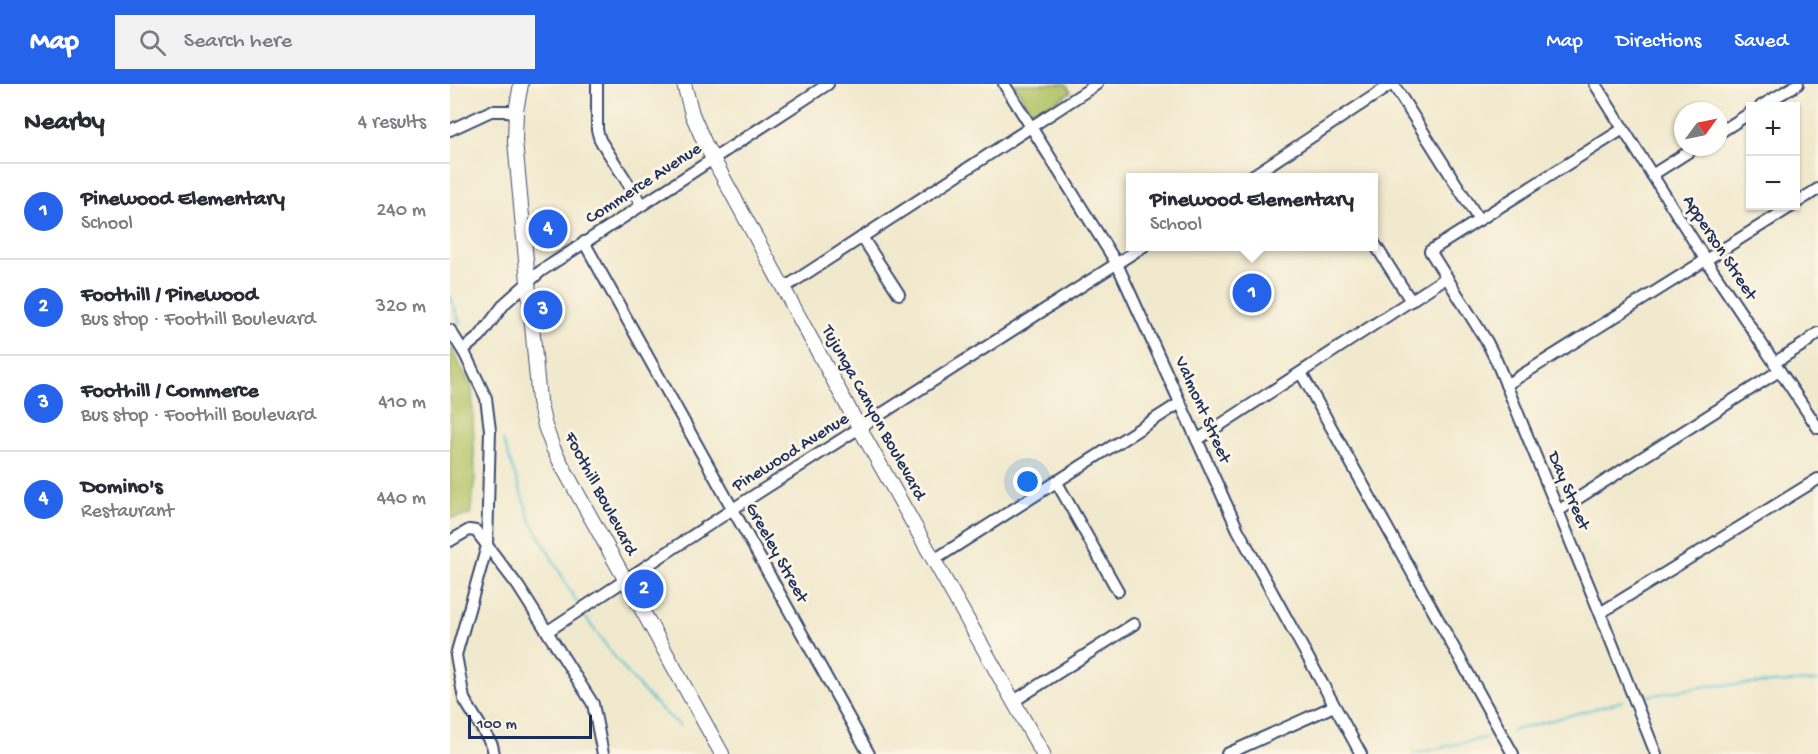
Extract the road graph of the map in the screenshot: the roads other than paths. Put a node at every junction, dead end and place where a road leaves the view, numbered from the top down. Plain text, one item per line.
1 (521, 84) edge
2 (597, 84) edge
3 (684, 84) edge
4 (828, 84) edge
5 (1004, 84) edge
6 (1097, 84) edge
7 (1393, 84) edge
8 (1595, 84) edge
9 (1797, 84) edge
10 (1768, 102) edge
11 (516, 111) junction
12 (1746, 116) edge
13 (1031, 127) junction
14 (1728, 127) edge
15 (1623, 129) junction
16 (450, 130) edge
17 (1682, 156) edge
18 (713, 159) junction
19 (1255, 173) edge
20 (1652, 175) junction
21 (1818, 189) edge
22 (1800, 200) edge
23 (642, 205) junction
24 (1786, 210) edge
25 (1479, 219) junction
26 (862, 237) junction
27 (584, 242) junction
28 (1378, 249) edge
29 (1137, 251) edge
30 (1705, 260) junction
31 (1118, 264) junction
32 (1447, 277) junction
33 (528, 283) junction
34 (784, 288) junction
35 (899, 294) dead end
36 (1411, 301) junction
37 (450, 330) edge
38 (1818, 333) edge
39 (463, 350) junction
40 (1776, 367) junction
41 (1301, 373) junction
42 (1506, 385) junction
43 (1180, 403) junction
44 (1818, 428) edge
45 (860, 429) junction
46 (1197, 440) junction
47 (1818, 478) edge
48 (1056, 481) junction
49 (733, 509) junction
50 (1558, 511) junction
51 (450, 541) edge
52 (487, 546) junction
53 (934, 560) junction
54 (625, 580) junction
55 (1118, 591) dead end
56 (1600, 613) junction
57 (1134, 624) dead end
58 (548, 631) junction
59 (453, 657) edge
60 (1014, 701) junction
61 (1334, 706) junction
62 (494, 754) edge
63 (603, 754) edge
64 (722, 754) edge
65 (868, 754) edge
66 (1043, 754) edge
67 (1227, 754) edge
68 (1361, 754) edge
69 (1513, 754) edge
70 (1656, 754) edge

1 - 11 main road, Foothill Boulevard
2 - 23 street
3 - 18 main road, Tujunga Canyon Boulevard
4 - 18 street, Commerce Avenue
5 - 13 street, Valmont Street
6 - 13 street
7 - 19 street
7 - 25 street
8 - 15 street, Apperson Street
9 - 10 street
11 - 16 street
11 - 33 main road, Foothill Boulevard
12 - 14 street
13 - 26 street
13 - 31 street, Valmont Street
15 - 20 street, Apperson Street
15 - 25 street
17 - 20 street
18 - 23 street, Commerce Avenue
18 - 34 main road, Tujunga Canyon Boulevard
20 - 30 street, Apperson Street
21 - 22 street
23 - 27 street, Commerce Avenue
24 - 30 street
25 - 32 street, Day Street
26 - 34 street
26 - 35 street
27 - 33 street, Commerce Avenue
27 - 49 street, Greeley Street
28 - 36 street
29 - 31 street, Pinewood Avenue
30 - 40 street, Apperson Street
30 - 42 street
31 - 43 street, Valmont Street
31 - 45 street, Pinewood Avenue
32 - 36 street
32 - 42 street, Day Street
33 - 39 street, Commerce Avenue
33 - 54 main road, Foothill Boulevard
34 - 45 main road, Tujunga Canyon Boulevard
36 - 41 street
37 - 39 street
38 - 40 street
39 - 52 street
40 - 44 street, Apperson Street
40 - 50 street
41 - 46 street
41 - 69 street
42 - 50 street, Day Street
43 - 46 street, Valmont Street
43 - 48 street
45 - 49 street, Pinewood Avenue
45 - 53 main road, Tujunga Canyon Boulevard
46 - 61 street, Valmont Street
47 - 56 street
48 - 53 street
48 - 55 street
49 - 54 street, Pinewood Avenue
49 - 65 street, Greeley Street
50 - 56 street, Day Street
51 - 52 street
52 - 58 street
52 - 59 street
53 - 60 main road, Tujunga Canyon Boulevard
54 - 58 street, Pinewood Avenue
54 - 64 main road, Foothill Boulevard
56 - 70 street, Day Street
57 - 60 street
58 - 63 street
59 - 62 street
60 - 66 main road, Tujunga Canyon Boulevard
61 - 67 street
61 - 68 street, Valmont Street

